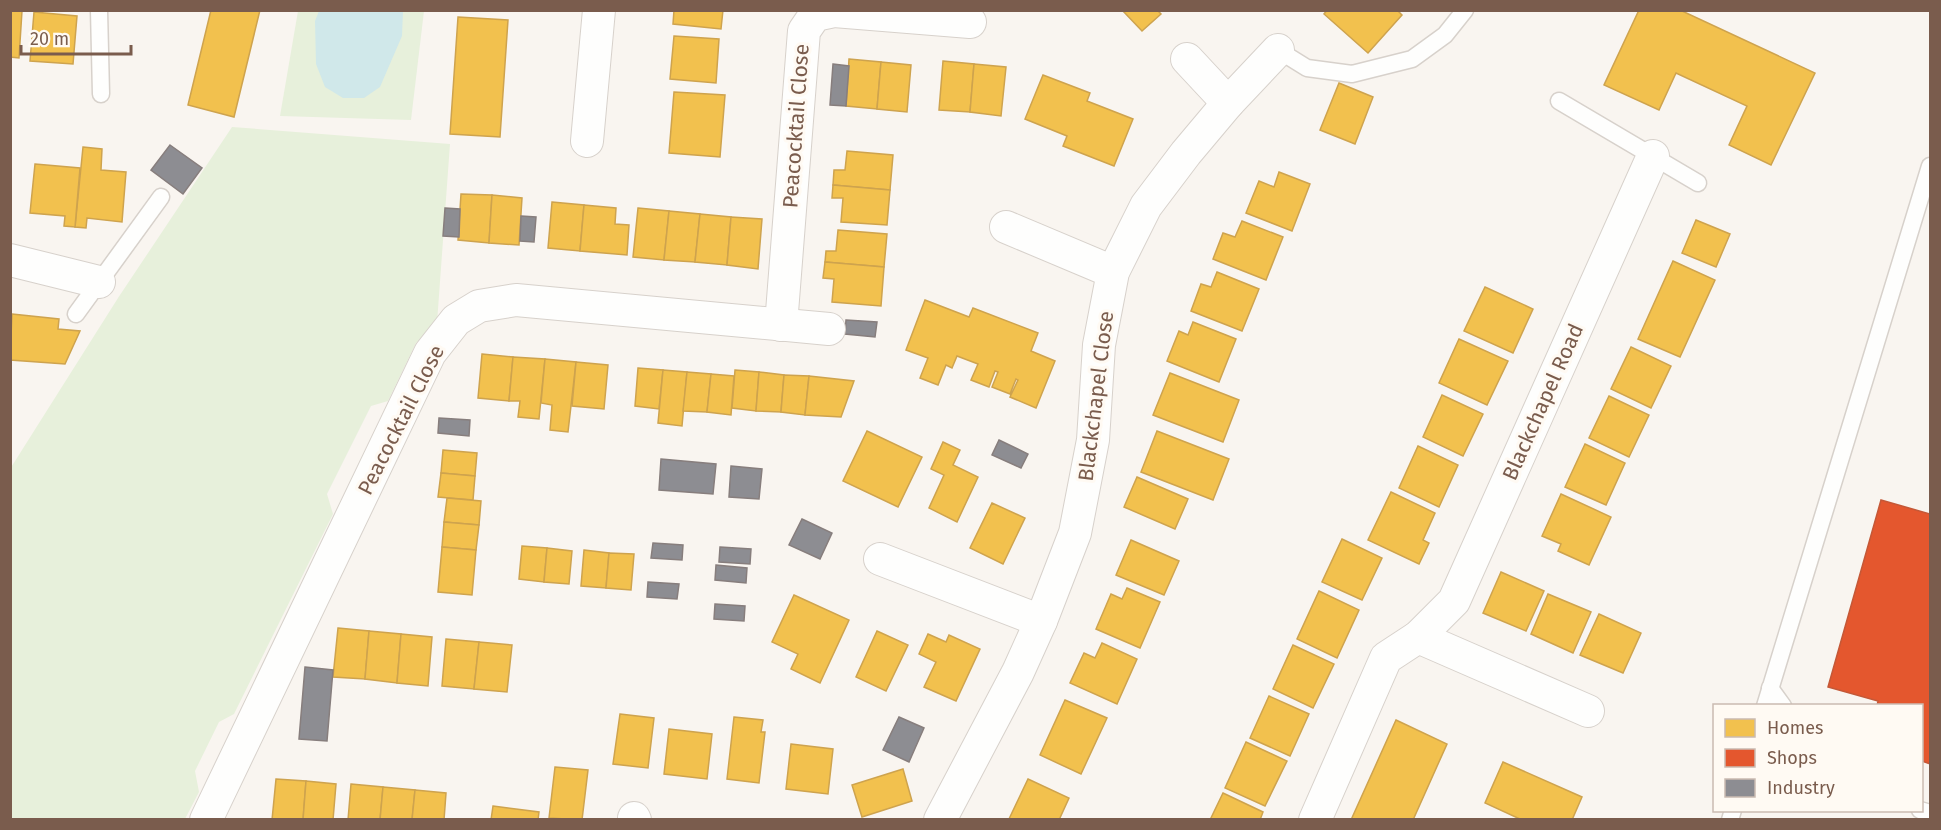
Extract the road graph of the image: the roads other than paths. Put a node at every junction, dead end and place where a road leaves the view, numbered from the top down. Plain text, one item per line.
1 (99, 10) edge
2 (599, 10) edge
3 (1465, 10) edge
4 (815, 13) edge
5 (970, 22) dead end
6 (1278, 50) joint
7 (1187, 59) dead end
8 (101, 94) dead end
9 (1559, 101) dead end
10 (1228, 103) junction
11 (587, 141) dead end
12 (1653, 156) junction
13 (1930, 166) edge
14 (1698, 183) dead end
15 (160, 197) dead end
16 (1006, 227) dead end
17 (10, 260) edge
18 (1113, 272) junction
19 (99, 282) junction
20 (76, 314) dead end
21 (781, 325) junction
22 (829, 329) dead end
23 (880, 559) dead end
24 (1041, 621) junction
25 (1418, 637) junction
26 (1770, 688) junction
27 (1765, 704) edge
28 (1782, 704) edge
29 (1588, 711) dead end
30 (206, 819) edge
31 (940, 819) edge
32 (1315, 819) edge

1 - 8 lane
2 - 11 street
3 - 6 lane
4 - 5 street, Peacocktail Close
4 - 21 street, Peacocktail Close
6 - 10 street, Blackchapel Close
7 - 10 street
9 - 12 lane
10 - 18 street, Blackchapel Close
12 - 14 lane
12 - 25 street, Blackchapel Road
13 - 26 lane
15 - 19 lane
16 - 18 street
17 - 19 street
18 - 24 street, Blackchapel Close
19 - 20 lane
21 - 22 street, Peacocktail Close
21 - 30 street, Peacocktail Close
23 - 24 street
24 - 31 street, Blackchapel Close
25 - 29 street
25 - 32 street, Blackchapel Road
26 - 27 lane
26 - 28 lane

